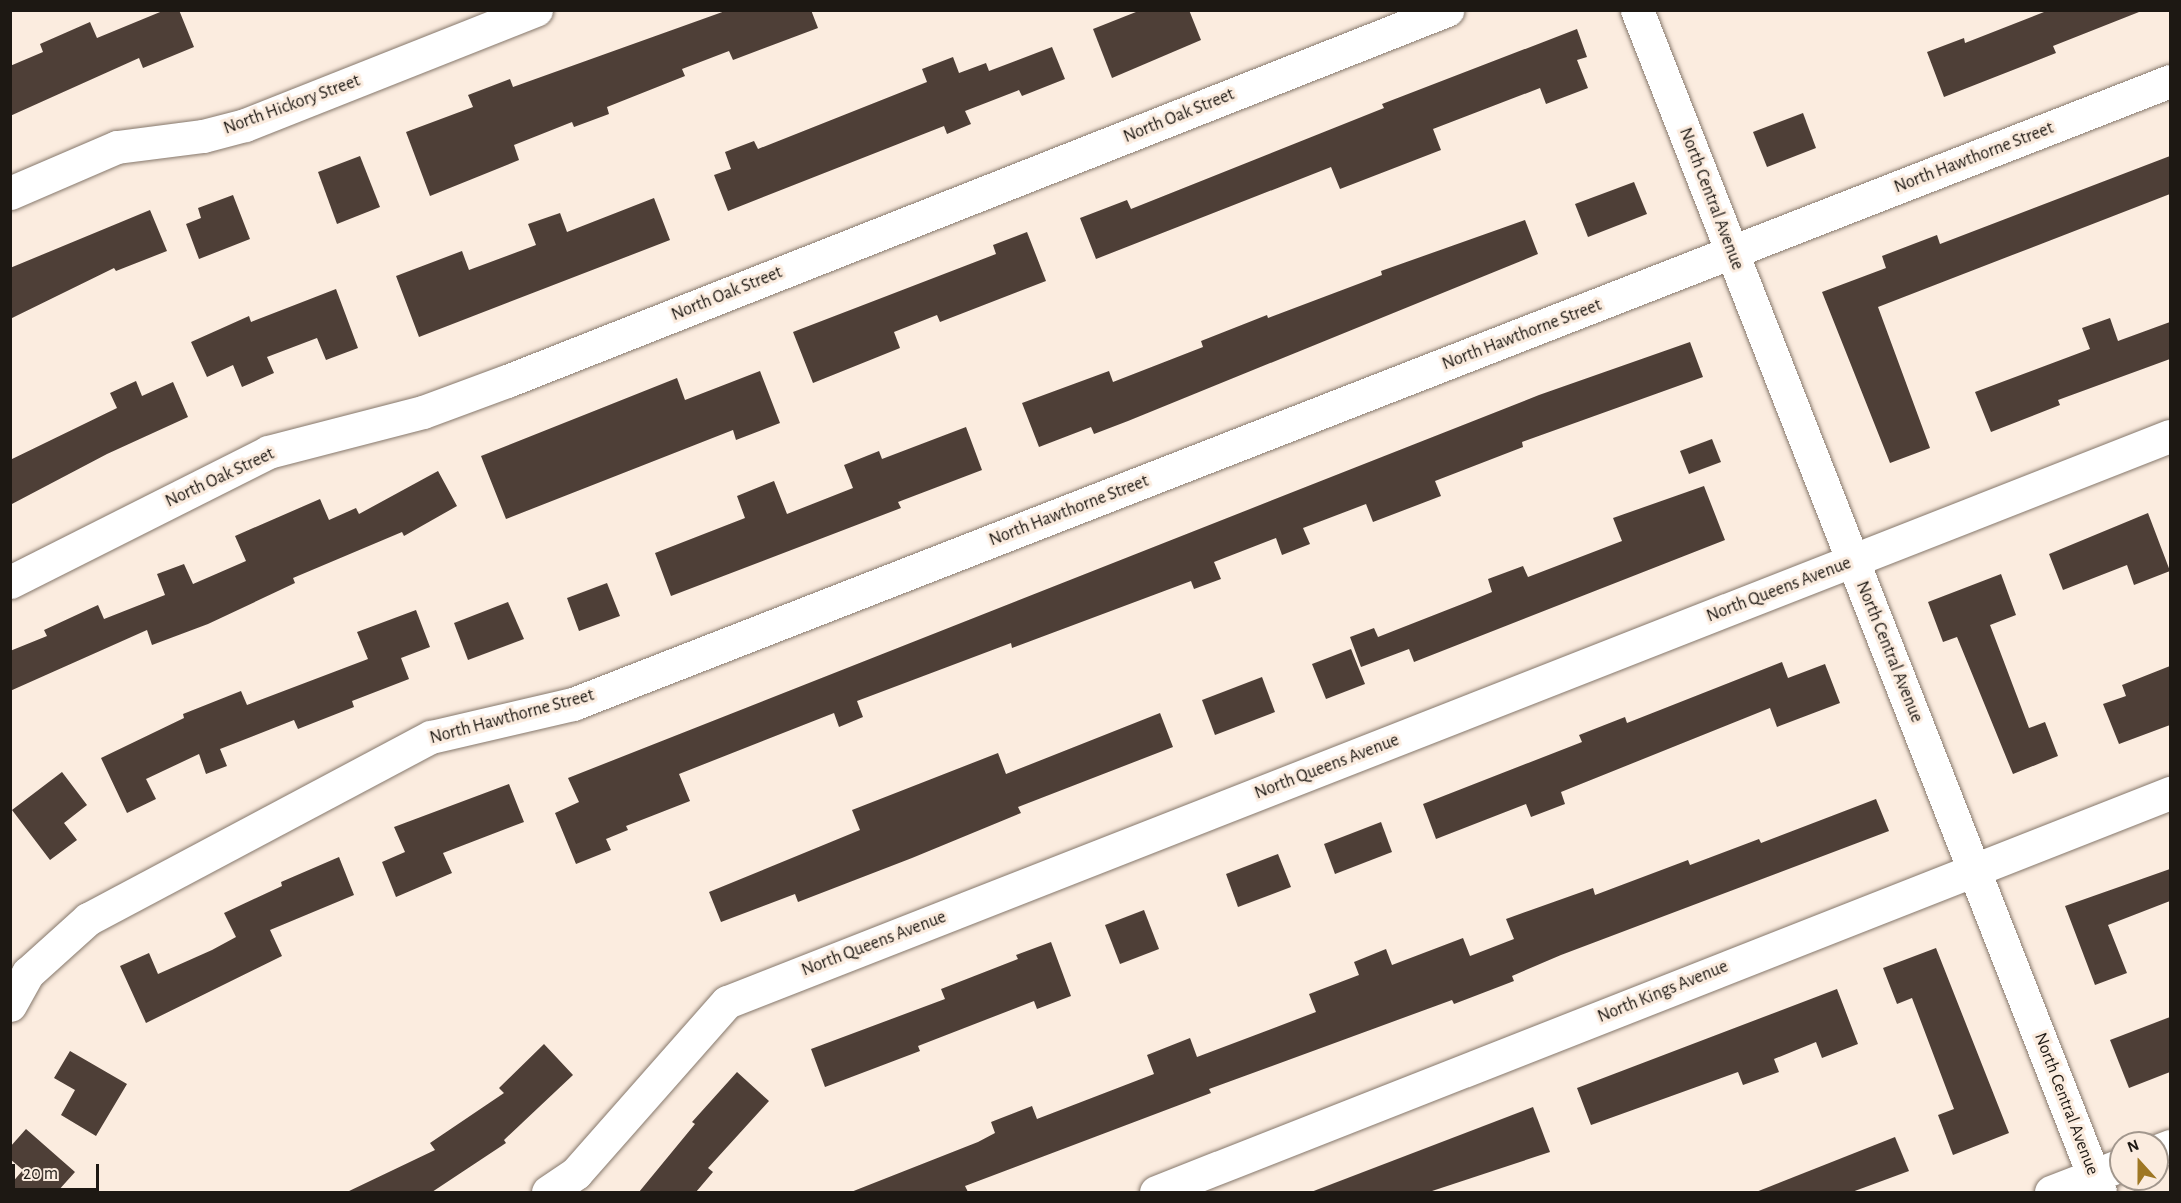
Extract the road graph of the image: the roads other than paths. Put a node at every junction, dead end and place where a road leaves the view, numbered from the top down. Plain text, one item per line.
1 (536, 10) edge
2 (1447, 10) edge
3 (1637, 10) edge
4 (2170, 81) edge
5 (10, 194) edge
6 (1732, 253) junction
7 (2170, 436) edge
8 (1853, 561) junction
9 (10, 582) edge
10 (2170, 793) edge
11 (1974, 870) junction
12 (10, 1005) edge
13 (2105, 1178) edge
14 (548, 1192) edge
15 (1156, 1192) edge
16 (2051, 1192) edge

1 - 5 street, North Hickory Street
2 - 9 street, North Oak Street
3 - 6 street, North Central Avenue
4 - 6 street, North Hawthorne Street
6 - 8 street, North Central Avenue
6 - 12 street, North Hawthorne Street
7 - 8 street, North Queens Avenue
8 - 11 street, North Central Avenue
8 - 14 street, North Queens Avenue
10 - 11 street, North Kings Avenue
11 - 13 street, North Central Avenue
11 - 15 street, North Kings Avenue
13 - 16 street

